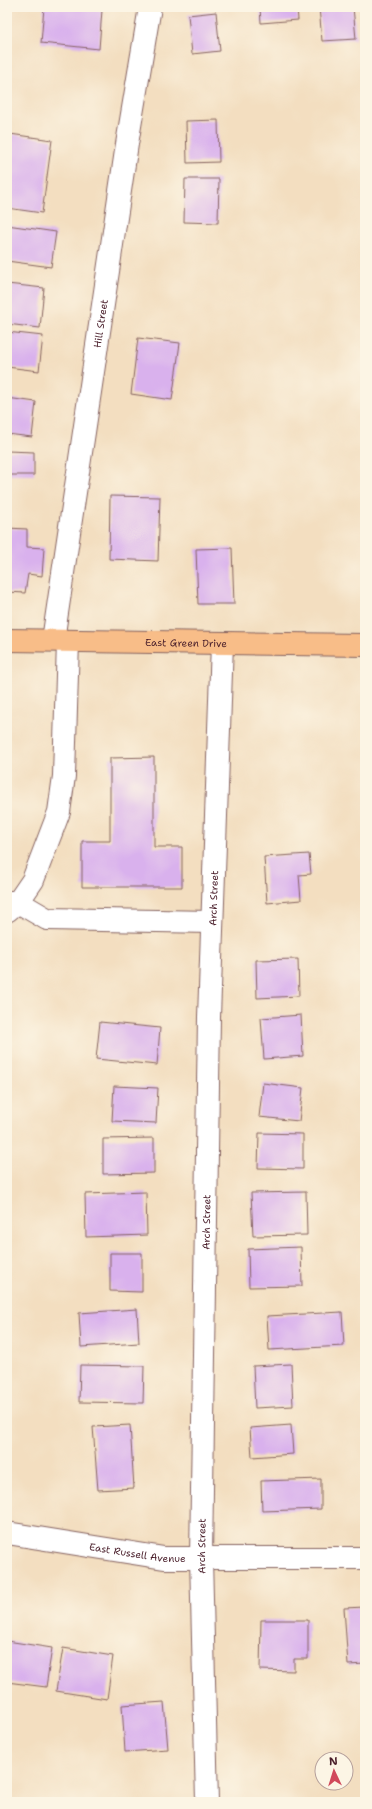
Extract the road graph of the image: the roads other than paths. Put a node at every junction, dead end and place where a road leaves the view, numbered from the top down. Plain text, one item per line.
1 (150, 7) edge
2 (7, 640) edge
3 (60, 641) junction
4 (222, 643) junction
5 (365, 645) edge
6 (11, 905) edge
7 (212, 922) junction
8 (7, 1533) edge
9 (201, 1558) junction
10 (365, 1558) edge
11 (207, 1802) edge

1 - 3 street, Hill Street
2 - 3 main road, East Green Drive
3 - 4 main road, East Green Drive
3 - 6 street, Hill Street
4 - 5 main road, East Green Drive
4 - 7 street, Arch Street
6 - 7 street
7 - 9 street, Arch Street
8 - 9 street, East Russell Avenue
9 - 10 street, East Russell Avenue
9 - 11 street, Arch Street

